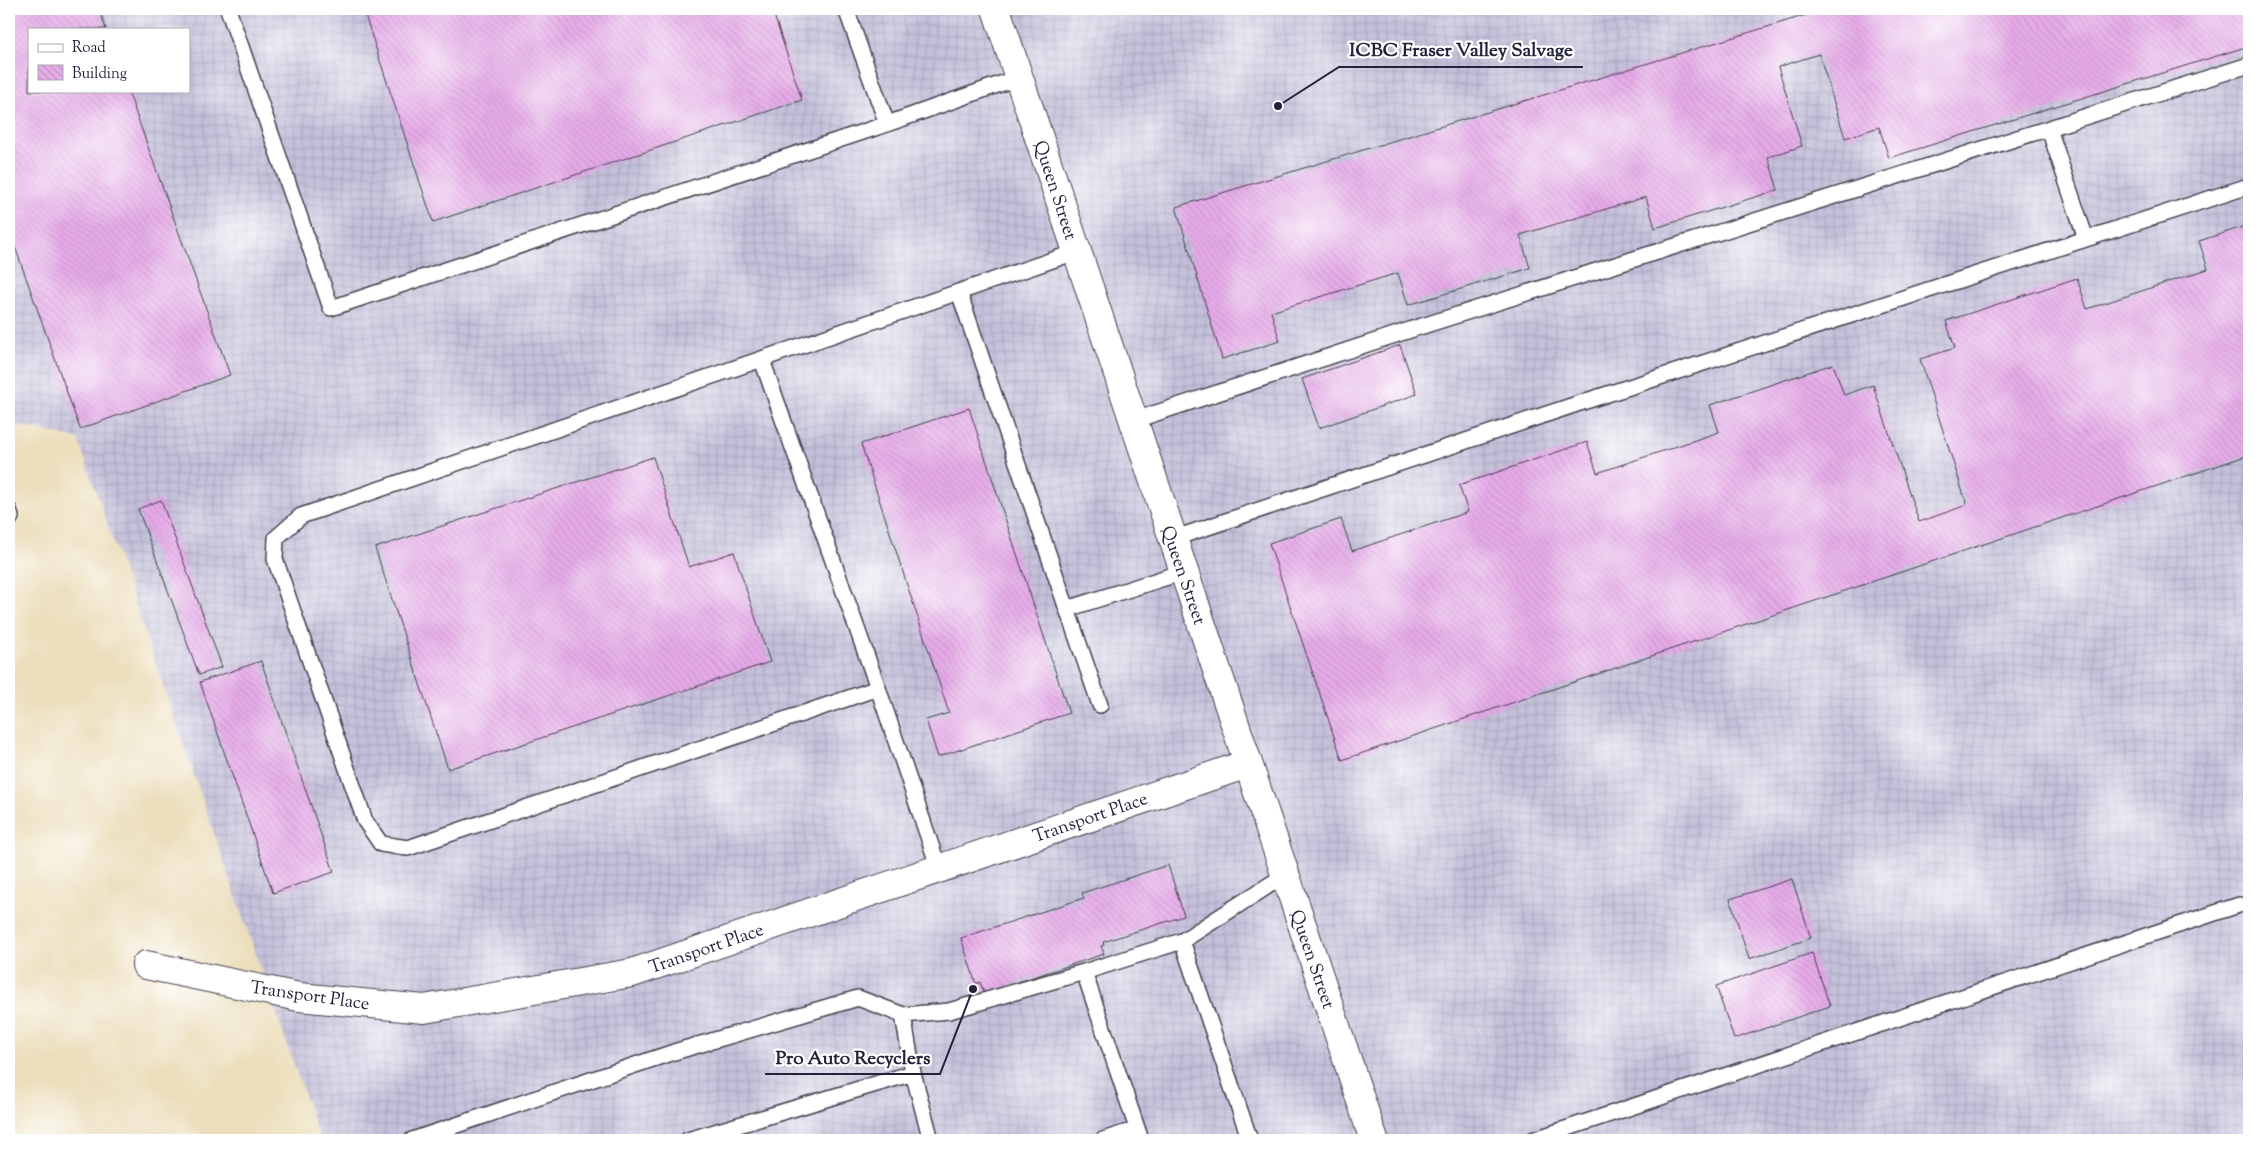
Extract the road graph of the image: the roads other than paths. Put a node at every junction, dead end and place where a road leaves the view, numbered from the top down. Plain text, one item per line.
1 (228, 9) edge
2 (846, 9) edge
3 (996, 9) edge
4 (2249, 65) edge
5 (1020, 77) junction
6 (887, 124) junction
7 (2050, 130) junction
8 (2249, 186) edge
9 (2086, 239) junction
10 (1076, 252) junction
11 (959, 292) junction
12 (762, 360) junction
13 (1132, 421) junction
14 (9, 510) edge
15 (9, 520) edge
16 (1172, 540) junction
17 (1183, 572) junction
18 (1068, 609) junction
19 (878, 688) junction
20 (1100, 705) dead end
21 (1247, 764) junction
22 (939, 869) junction
23 (1285, 875) junction
24 (2239, 905) dead end
25 (1182, 941) junction
26 (146, 965) dead end
27 (1084, 972) junction
28 (903, 1015) junction
29 (913, 1073) junction
30 (1139, 1135) edge
31 (412, 1140) edge
32 (688, 1140) edge
33 (932, 1140) edge
34 (1103, 1140) edge
35 (1250, 1140) edge
36 (1374, 1140) edge
37 (1532, 1140) edge

1 - 6 lane
2 - 6 lane
3 - 5 street, Queen Street
4 - 7 lane
5 - 6 lane
5 - 10 street, Queen Street
7 - 9 lane
7 - 13 lane
8 - 9 lane
9 - 16 lane
10 - 11 lane
10 - 13 street, Queen Street
11 - 12 lane
11 - 18 lane
12 - 19 lane
12 - 19 lane
13 - 16 street, Queen Street
14 - 15 lane
16 - 17 street, Queen Street
17 - 18 lane
17 - 21 street, Queen Street
18 - 20 lane
19 - 22 lane
21 - 22 street, Transport Place
21 - 23 street, Queen Street
22 - 26 street, Transport Place
23 - 25 lane
23 - 36 street, Queen Street
24 - 37 lane
25 - 27 lane
25 - 35 lane
27 - 28 lane
27 - 30 lane
28 - 29 lane
28 - 31 lane
29 - 32 lane
29 - 33 lane
30 - 34 lane

